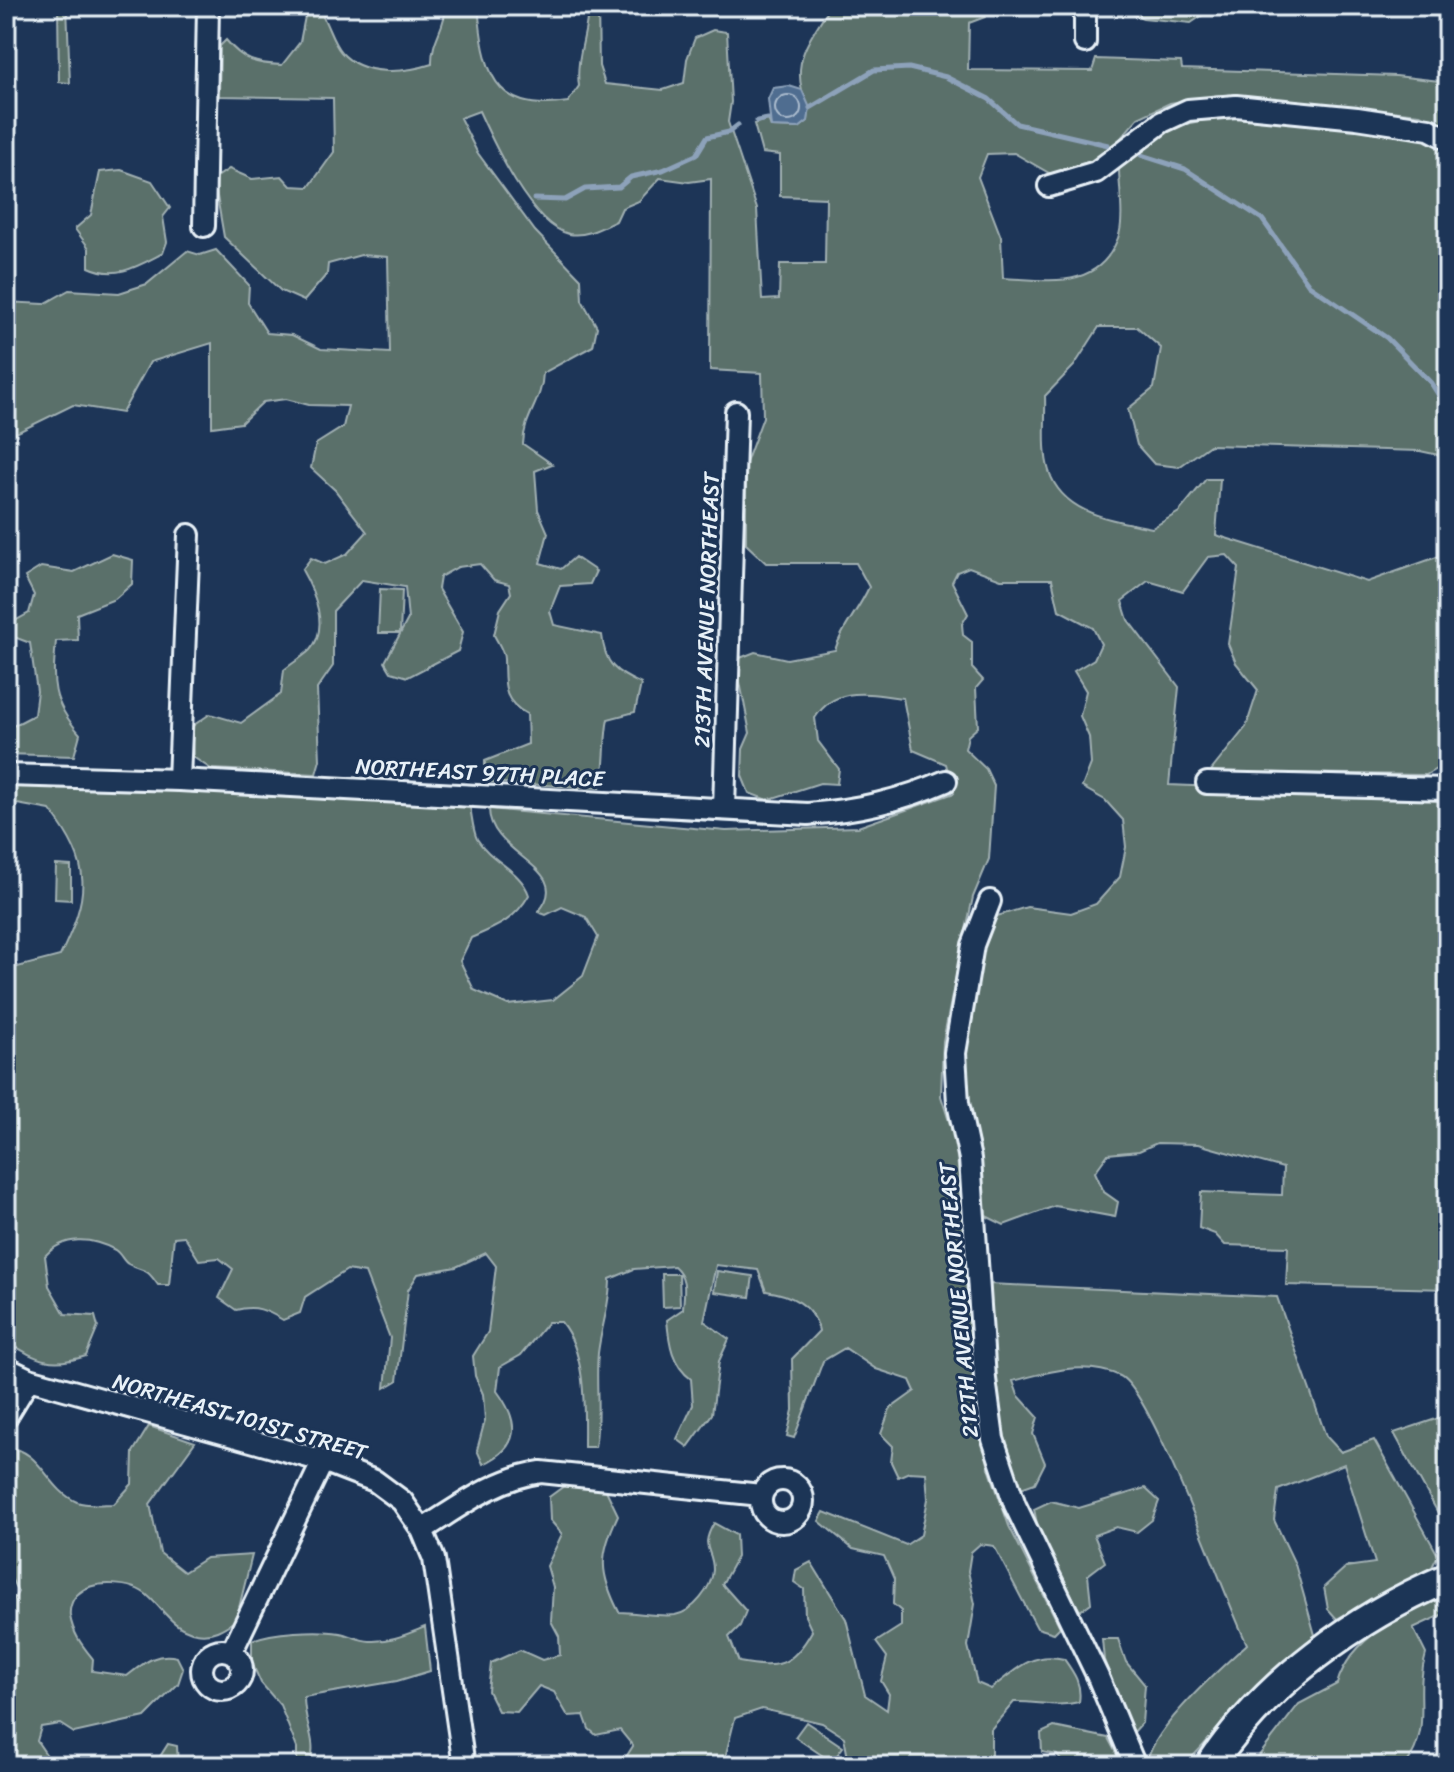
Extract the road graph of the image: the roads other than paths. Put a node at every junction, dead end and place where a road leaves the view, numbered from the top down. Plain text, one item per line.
1 (208, 6) edge
2 (1085, 6) edge
3 (1085, 42) dead end
4 (1448, 139) edge
5 (1049, 186) dead end
6 (204, 226) dead end
7 (736, 412) dead end
8 (189, 535) dead end
9 (6, 775) edge
10 (179, 780) junction
11 (946, 781) dead end
12 (1207, 783) dead end
13 (1448, 789) edge
14 (724, 809) junction
15 (990, 901) dead end
16 (6, 1368) edge
17 (29, 1379) junction
18 (6, 1417) edge
19 (323, 1461) junction
20 (761, 1495) dead end
21 (422, 1530) junction
22 (1448, 1578) edge
23 (232, 1651) dead end
24 (464, 1766) edge
25 (1135, 1766) edge
26 (1210, 1766) edge

1 - 6 street
2 - 3 street
4 - 5 street
7 - 14 street, 213TH AVENUE NORTHEAST
8 - 10 street
9 - 10 street, NORTHEAST 97TH PLACE
10 - 14 street, NORTHEAST 97TH PLACE
11 - 14 street, NORTHEAST 97TH PLACE
12 - 13 street
15 - 25 street, 212TH AVENUE NORTHEAST
16 - 17 street, NORTHEAST 101ST STREET
17 - 18 street
17 - 19 street, NORTHEAST 101ST STREET
19 - 21 street, NORTHEAST 101ST STREET
19 - 23 street
20 - 21 street
21 - 24 street, NORTHEAST 101ST STREET
22 - 26 main road

